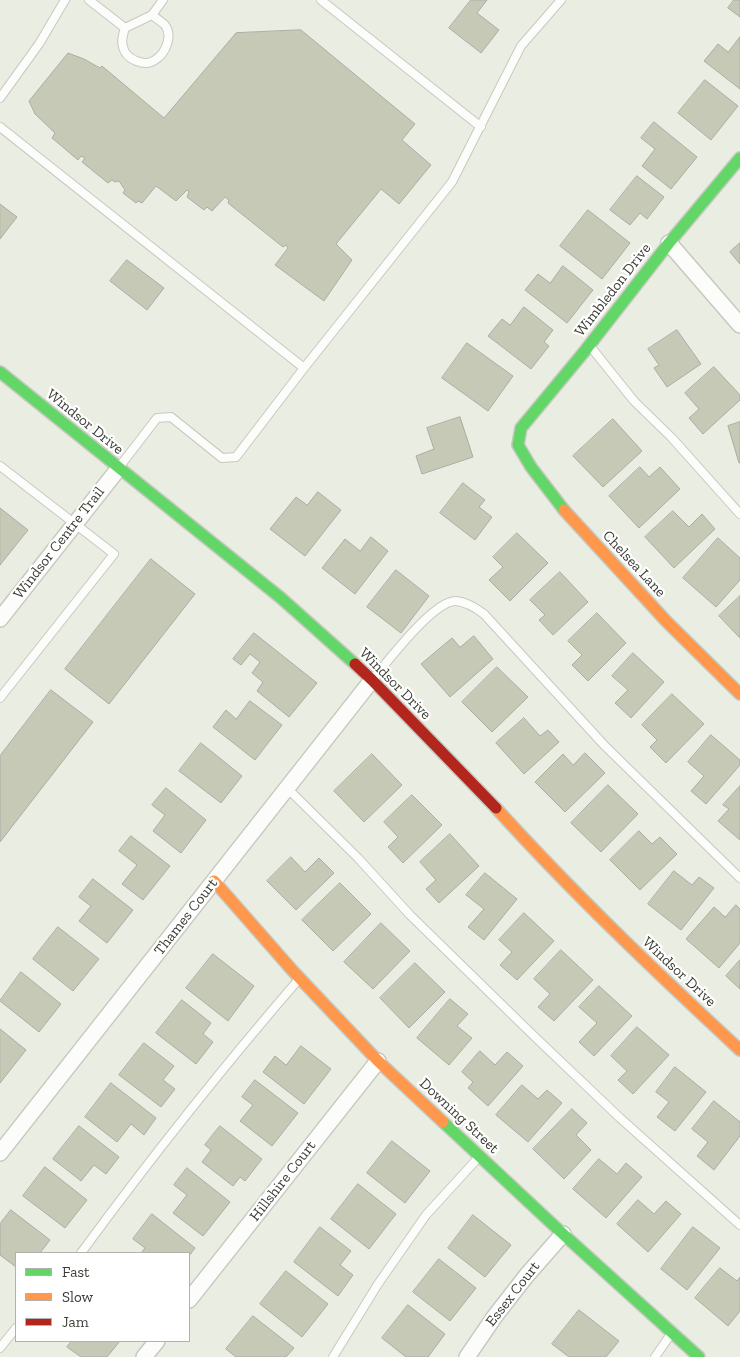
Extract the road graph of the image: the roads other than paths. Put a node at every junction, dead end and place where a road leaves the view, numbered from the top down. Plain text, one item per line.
1 (65, 0) edge
2 (90, 0) edge
3 (163, 0) edge
4 (321, 0) edge
5 (560, 0) edge
6 (152, 16) junction
7 (124, 28) junction
8 (0, 98) edge
9 (0, 127) edge
10 (481, 127) junction
11 (740, 158) edge
12 (669, 243) junction
13 (740, 325) edge
14 (589, 345) junction
15 (304, 368) junction
16 (0, 372) edge
17 (518, 445) joint
18 (0, 466) edge
19 (118, 468) junction
20 (740, 514) edge
21 (74, 524) junction
22 (0, 619) edge
23 (372, 680) junction
24 (740, 694) edge
25 (0, 698) edge
26 (287, 788) junction
27 (740, 878) edge
28 (214, 881) junction
29 (299, 978) junction
30 (740, 1050) edge
31 (378, 1061) junction
32 (0, 1154) edge
33 (480, 1156) junction
34 (740, 1225) edge
35 (563, 1234) junction
36 (82, 1252) edge
37 (190, 1299) edge
38 (15, 1329) edge
39 (672, 1332) junction
40 (156, 1342) edge
41 (0, 1348) edge
42 (144, 1357) edge
43 (333, 1357) edge
44 (467, 1357) edge
45 (655, 1357) edge
46 (699, 1357) edge

1 - 8 lane
2 - 7 lane
3 - 6 lane
4 - 10 lane
5 - 10 lane
6 - 7 lane
6 - 7 lane
9 - 15 lane
10 - 15 lane
11 - 12 street, Wimbledon Drive
12 - 13 street
12 - 14 street, Wimbledon Drive
14 - 17 street, Wimbledon Drive
14 - 20 lane
15 - 19 lane
16 - 19 street, Windsor Drive
17 - 24 street, Chelsea Lane
18 - 21 lane
19 - 21 street, Windsor Centre Trail
19 - 23 street, Windsor Drive
21 - 22 street, Windsor Centre Trail
21 - 25 lane
23 - 26 street, Thames Court
23 - 27 lane
23 - 30 street, Windsor Drive
26 - 28 street, Thames Court
26 - 34 lane
28 - 29 street, Downing Street
28 - 32 street, Thames Court
29 - 31 street, Downing Street
29 - 36 lane
31 - 33 street, Downing Street
31 - 37 street, Hillshire Court
33 - 35 street, Downing Street
33 - 43 lane
35 - 39 street, Downing Street
35 - 44 street, Essex Court
38 - 41 lane
39 - 45 lane
39 - 46 street, Downing Street
40 - 42 street

